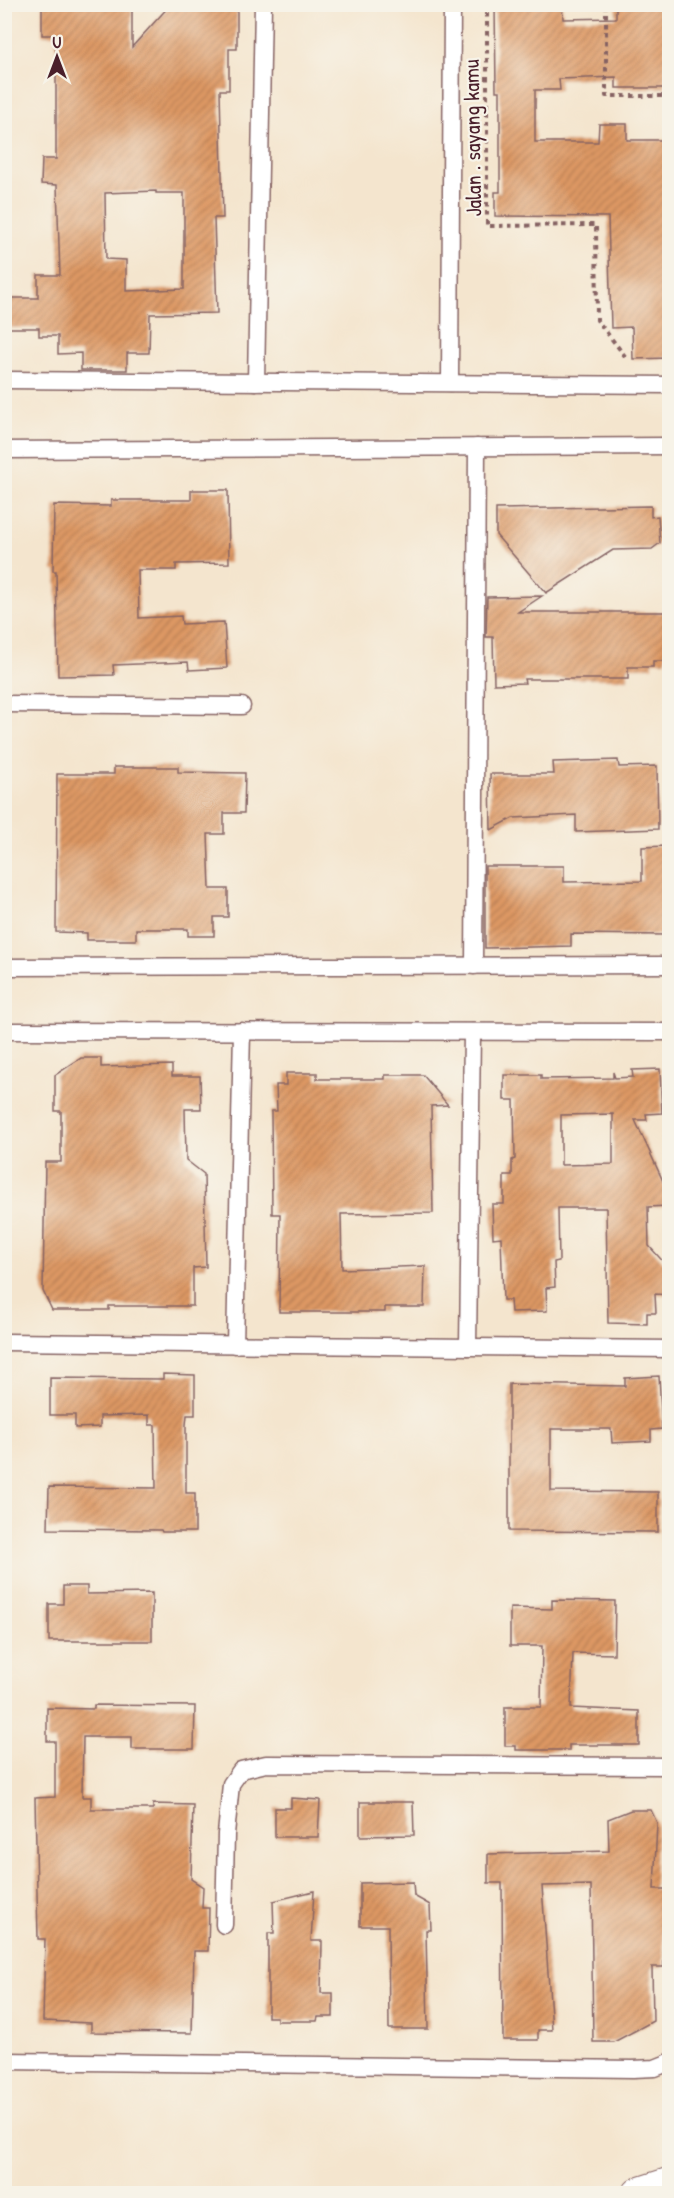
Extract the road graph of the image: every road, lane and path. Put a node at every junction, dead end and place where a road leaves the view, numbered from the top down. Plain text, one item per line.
1 (263, 4) edge
2 (452, 4) edge
3 (487, 4) edge
4 (606, 4) edge
5 (669, 96) edge
6 (633, 366) dead end
7 (4, 380) edge
8 (256, 382) junction
9 (450, 383) junction
10 (669, 385) edge
11 (669, 446) edge
12 (477, 447) junction
13 (4, 450) edge
14 (4, 704) edge
15 (242, 706) dead end
16 (669, 965) edge
17 (474, 966) junction
18 (4, 967) edge
19 (4, 1031) edge
20 (242, 1032) junction
21 (472, 1032) junction
22 (669, 1032) edge
23 (4, 1342) edge
24 (235, 1345) junction
25 (468, 1347) junction
26 (669, 1348) edge
27 (669, 1766) edge
28 (224, 1925) dead end
29 (4, 2061) edge
30 (669, 2062) edge
31 (669, 2184) edge
32 (639, 2193) edge

1 - 8 lane
2 - 9 lane
3 - 6 path, Jalan . sayang kamu
4 - 5 path
7 - 8 lane
8 - 9 lane
9 - 10 lane
11 - 12 lane
12 - 13 lane
12 - 17 lane
14 - 15 lane
16 - 17 lane
17 - 18 lane
19 - 20 lane
20 - 21 lane
20 - 24 lane
21 - 22 lane
21 - 25 lane
23 - 24 lane
24 - 25 lane
25 - 26 lane
27 - 28 lane
29 - 30 lane
31 - 32 street

